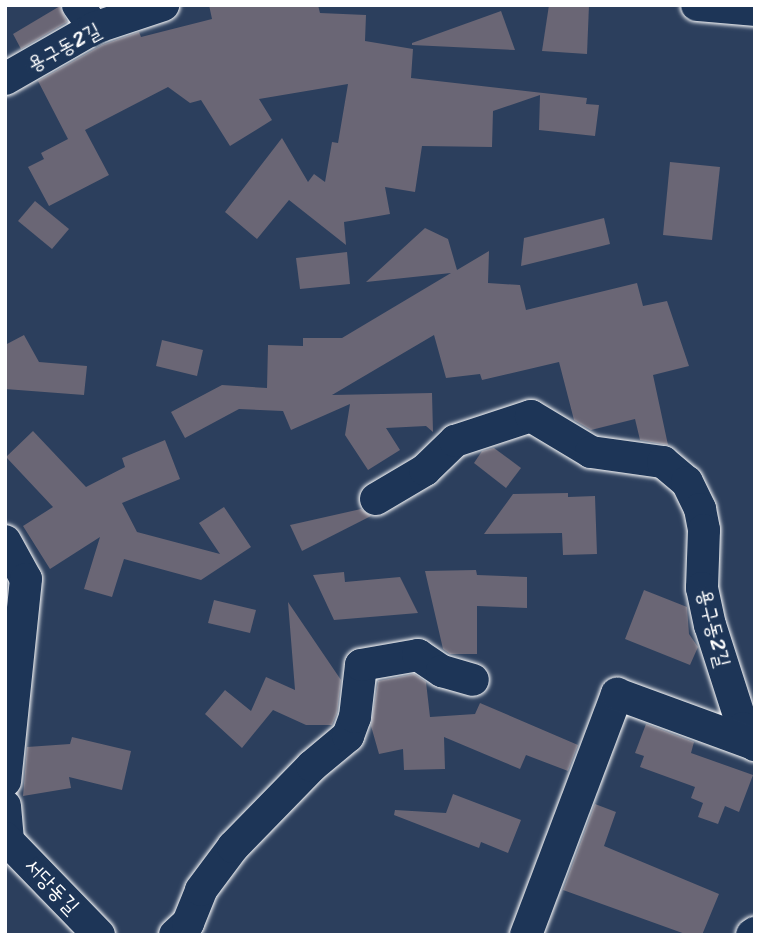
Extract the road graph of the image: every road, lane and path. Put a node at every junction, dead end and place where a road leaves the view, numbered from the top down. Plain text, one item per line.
1 (163, 5) edge
2 (697, 5) edge
3 (755, 10) edge
4 (86, 17) edge
5 (5, 79) edge
6 (376, 499) dead end
7 (5, 541) edge
8 (473, 680) dead end
9 (755, 744) edge
10 (5, 780) edge
11 (5, 806) edge
12 (7, 839) edge
13 (99, 935) edge
14 (175, 935) edge
15 (526, 935) edge

1 - 4 street, 용구동2길
2 - 3 street
4 - 5 street, 용구동2길
6 - 9 street, 용구동2길
7 - 10 street
8 - 14 street
9 - 15 street
11 - 12 street
12 - 13 street, 서당동길

